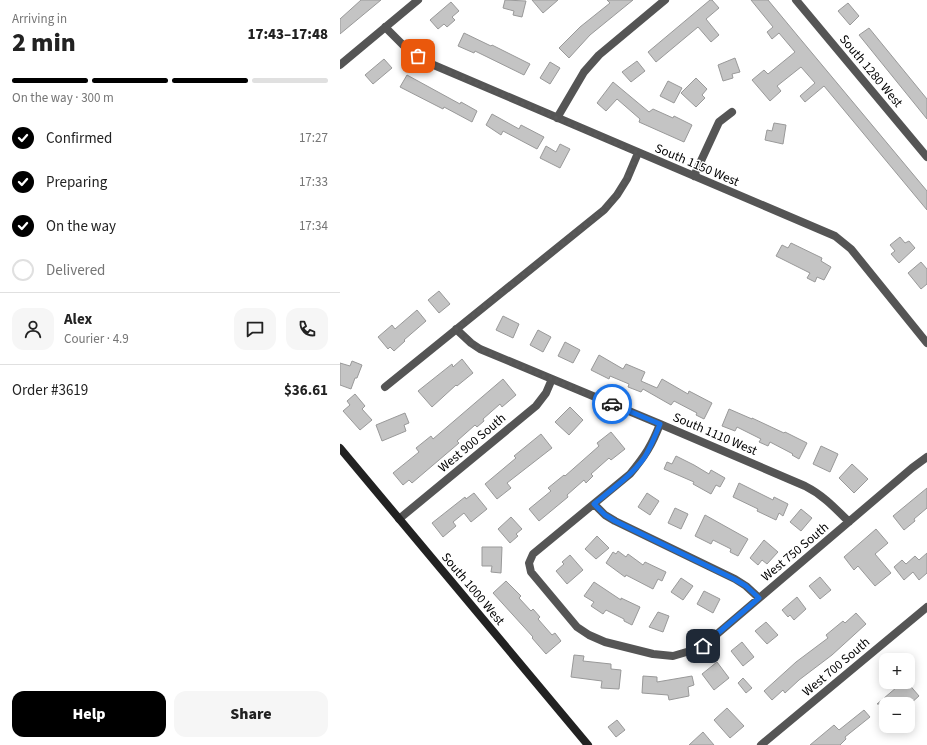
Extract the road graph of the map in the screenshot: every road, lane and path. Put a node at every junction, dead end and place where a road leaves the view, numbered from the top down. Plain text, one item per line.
1 (418, 0) edge
2 (665, 0) edge
3 (796, 0) edge
4 (385, 27) junction
5 (340, 65) edge
6 (732, 112) dead end
7 (557, 118) junction
8 (638, 153) junction
9 (927, 157) edge
10 (694, 176) junction
11 (456, 329) junction
12 (927, 343) edge
13 (552, 379) junction
14 (385, 387) dead end
15 (660, 424) junction
16 (340, 448) edge
17 (927, 457) edge
18 (594, 504) junction
19 (399, 519) junction
20 (849, 522) junction
21 (759, 598) junction
22 (927, 607) edge
23 (588, 745) edge
24 (761, 745) edge

1 - 4 street
2 - 7 street
3 - 9 street, South 1280 West
4 - 5 street
4 - 7 street, South 1150 West
6 - 10 street
7 - 8 street, South 1150 West
8 - 10 street, South 1150 West
8 - 11 street
10 - 12 street, South 1150 West
11 - 13 street, South 1110 West
11 - 14 street
13 - 15 street, South 1110 West
13 - 19 street, West 900 South
15 - 18 street
15 - 20 street, South 1110 West
16 - 19 main road, South 1000 West
17 - 20 street, West 750 South
18 - 21 street
18 - 21 street, West 750 South
19 - 23 main road, South 1000 West
20 - 21 street, West 750 South
22 - 24 street, West 700 South

